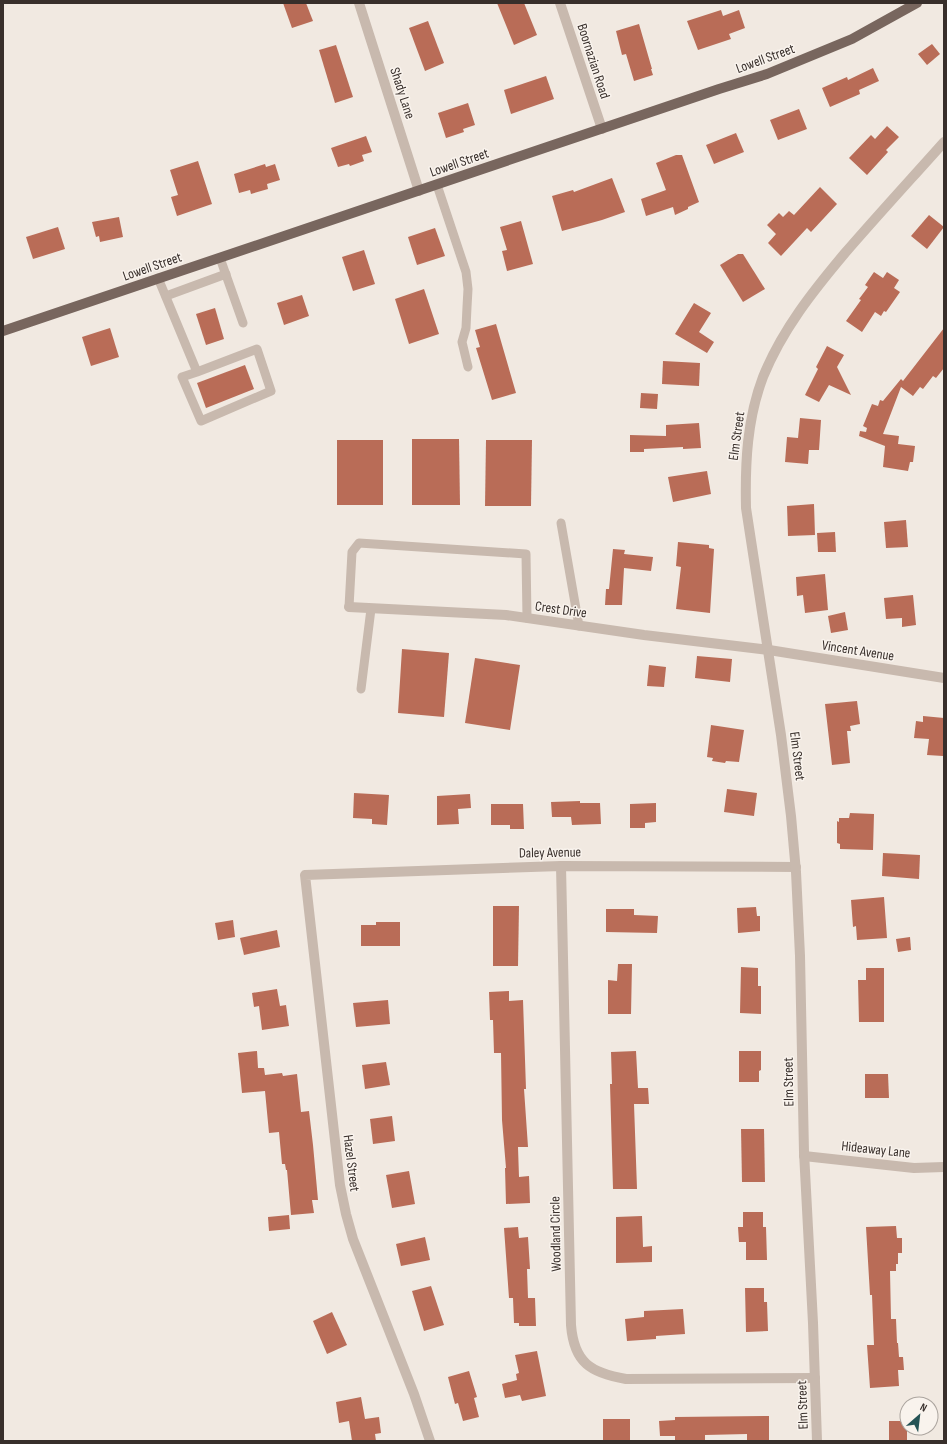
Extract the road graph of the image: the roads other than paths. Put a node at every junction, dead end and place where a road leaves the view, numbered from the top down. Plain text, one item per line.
1 (359, 3) edge
2 (560, 3) edge
3 (917, 3) edge
4 (602, 129) junction
5 (944, 142) edge
6 (437, 185) junction
7 (419, 191) junction
8 (220, 258) junction
9 (226, 274) junction
10 (158, 278) junction
11 (166, 296) junction
12 (243, 323) dead end
13 (3, 331) edge
14 (468, 367) dead end
15 (197, 372) junction
16 (562, 523) dead end
17 (349, 607) joint
18 (371, 609) junction
19 (527, 618) junction
20 (579, 626) junction
21 (769, 650) junction
22 (944, 678) edge
23 (361, 689) dead end
24 (561, 866) junction
25 (796, 867) junction
26 (305, 875) joint
27 (804, 1156) junction
28 (944, 1167) edge
29 (815, 1378) junction
30 (430, 1441) edge
31 (817, 1441) edge

1 - 7 street, Shady Lane
2 - 4 street, Boornazian Road
3 - 4 main road, Lowell Street
4 - 6 main road, Lowell Street
5 - 21 street, Elm Street
6 - 7 main road, Lowell Street
6 - 14 lane
7 - 8 main road, Lowell Street
8 - 9 lane
8 - 10 main road, Lowell Street
9 - 11 lane
9 - 12 lane
10 - 11 lane
10 - 13 main road, Lowell Street
11 - 15 lane
15 - 15 lane
16 - 20 lane
17 - 18 street, Crest Drive
17 - 19 lane
18 - 19 street, Crest Drive
18 - 23 lane
19 - 20 street, Crest Drive
20 - 21 street, Crest Drive
21 - 22 street, Vincent Avenue
21 - 25 street, Elm Street
24 - 25 street, Daley Avenue
24 - 26 street, Daley Avenue
24 - 29 street, Woodland Circle
25 - 27 street, Elm Street
26 - 30 street, Hazel Street
27 - 28 street, Hideaway Lane
27 - 29 street, Elm Street
29 - 31 street, Elm Street

